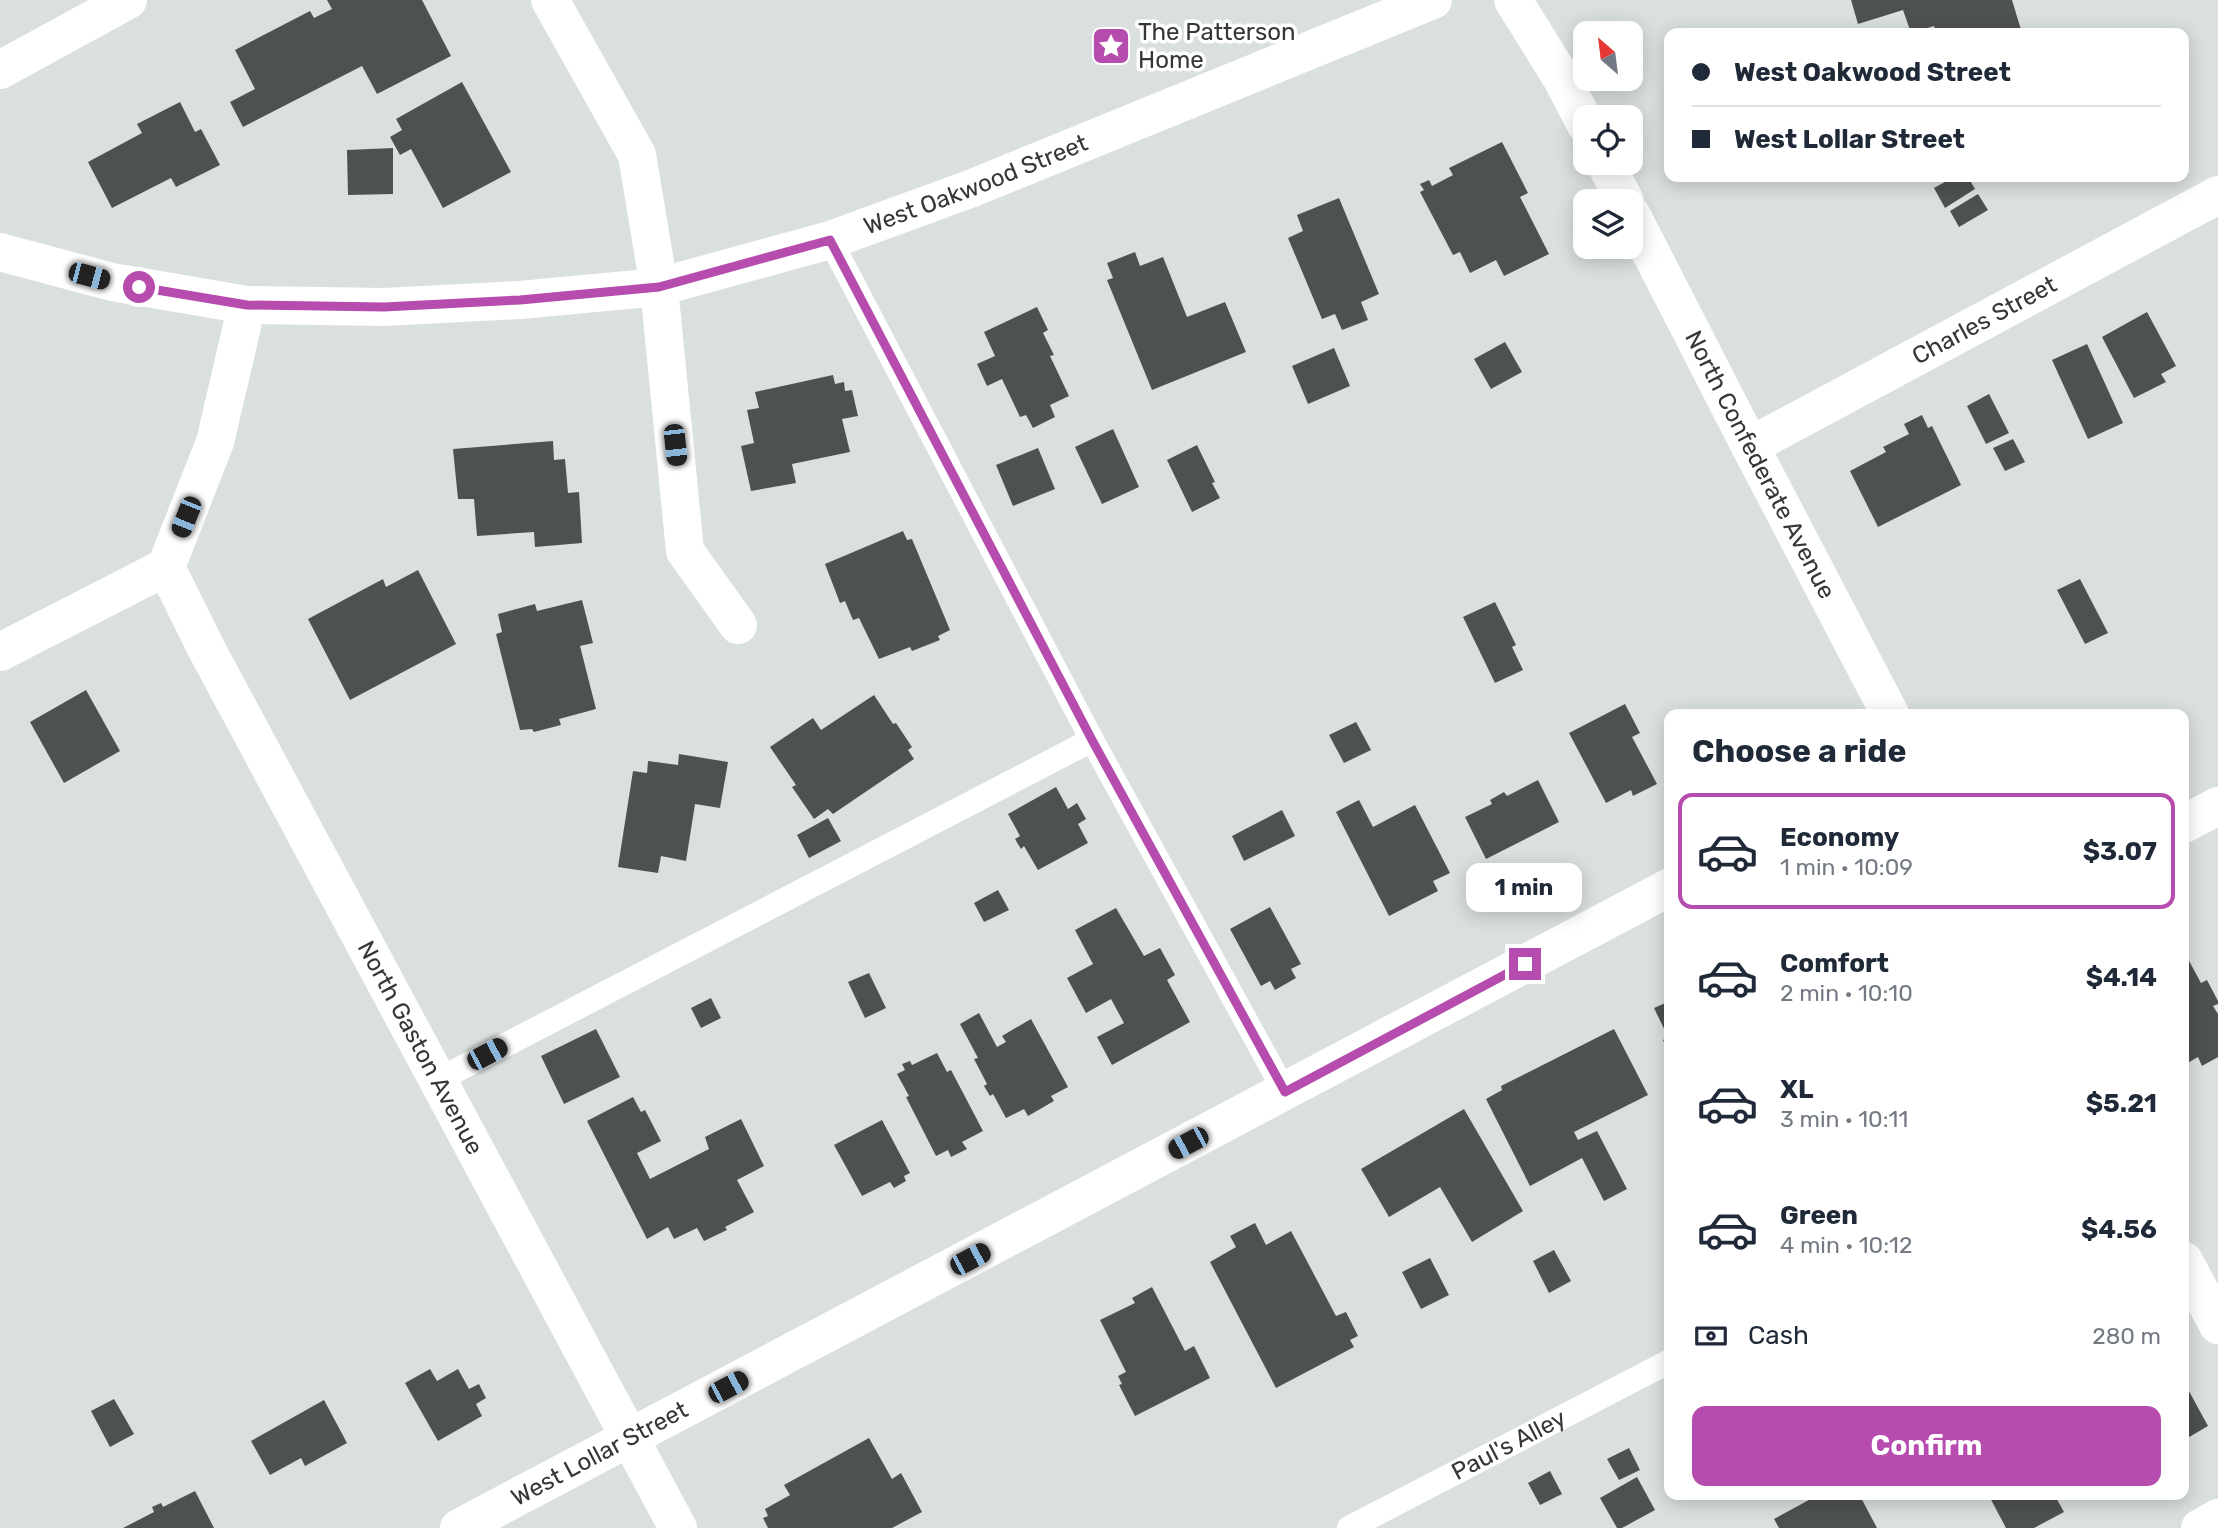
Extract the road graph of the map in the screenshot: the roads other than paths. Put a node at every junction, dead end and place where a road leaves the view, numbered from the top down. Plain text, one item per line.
1 (128, 0) edge
2 (550, 0) edge
3 (1433, 0) edge
4 (1513, 0) edge
5 (0, 70) edge
6 (1576, 105) edge
7 (2218, 195) edge
8 (1643, 237) edge
9 (830, 240) junction
10 (0, 252) edge
11 (659, 287) junction
12 (247, 305) junction
13 (1750, 446) junction
14 (166, 567) junction
15 (737, 625) dead end
16 (0, 652) edge
17 (1887, 709) edge
18 (1092, 740) junction
19 (2218, 806) edge
20 (2189, 821) edge
21 (1664, 890) edge
22 (438, 1080) junction
23 (1285, 1092) junction
24 (2189, 1270) edge
25 (2218, 1325) edge
26 (1664, 1364) edge
27 (631, 1439) junction
28 (2218, 1518) edge
29 (459, 1528) edge
30 (678, 1528) edge
31 (1349, 1528) edge
32 (2200, 1528) edge

1 - 5 street
2 - 11 street
3 - 9 street, West Oakwood Street
4 - 6 street
7 - 13 street, Charles Street
8 - 13 street, North Confederate Avenue
9 - 11 street, West Oakwood Street
9 - 18 lane
10 - 12 street, West Oakwood Street
11 - 12 street, West Oakwood Street
11 - 15 street
12 - 14 street
13 - 17 street, North Confederate Avenue
14 - 16 street
14 - 22 street, North Gaston Avenue
18 - 22 lane
18 - 23 lane
19 - 20 street
21 - 23 street, West Lollar Street
22 - 27 street, North Gaston Avenue
23 - 27 street, West Lollar Street
24 - 25 street
26 - 31 lane, Paul's Alley
27 - 29 street, West Lollar Street
27 - 30 street, North Gaston Avenue
28 - 32 street

